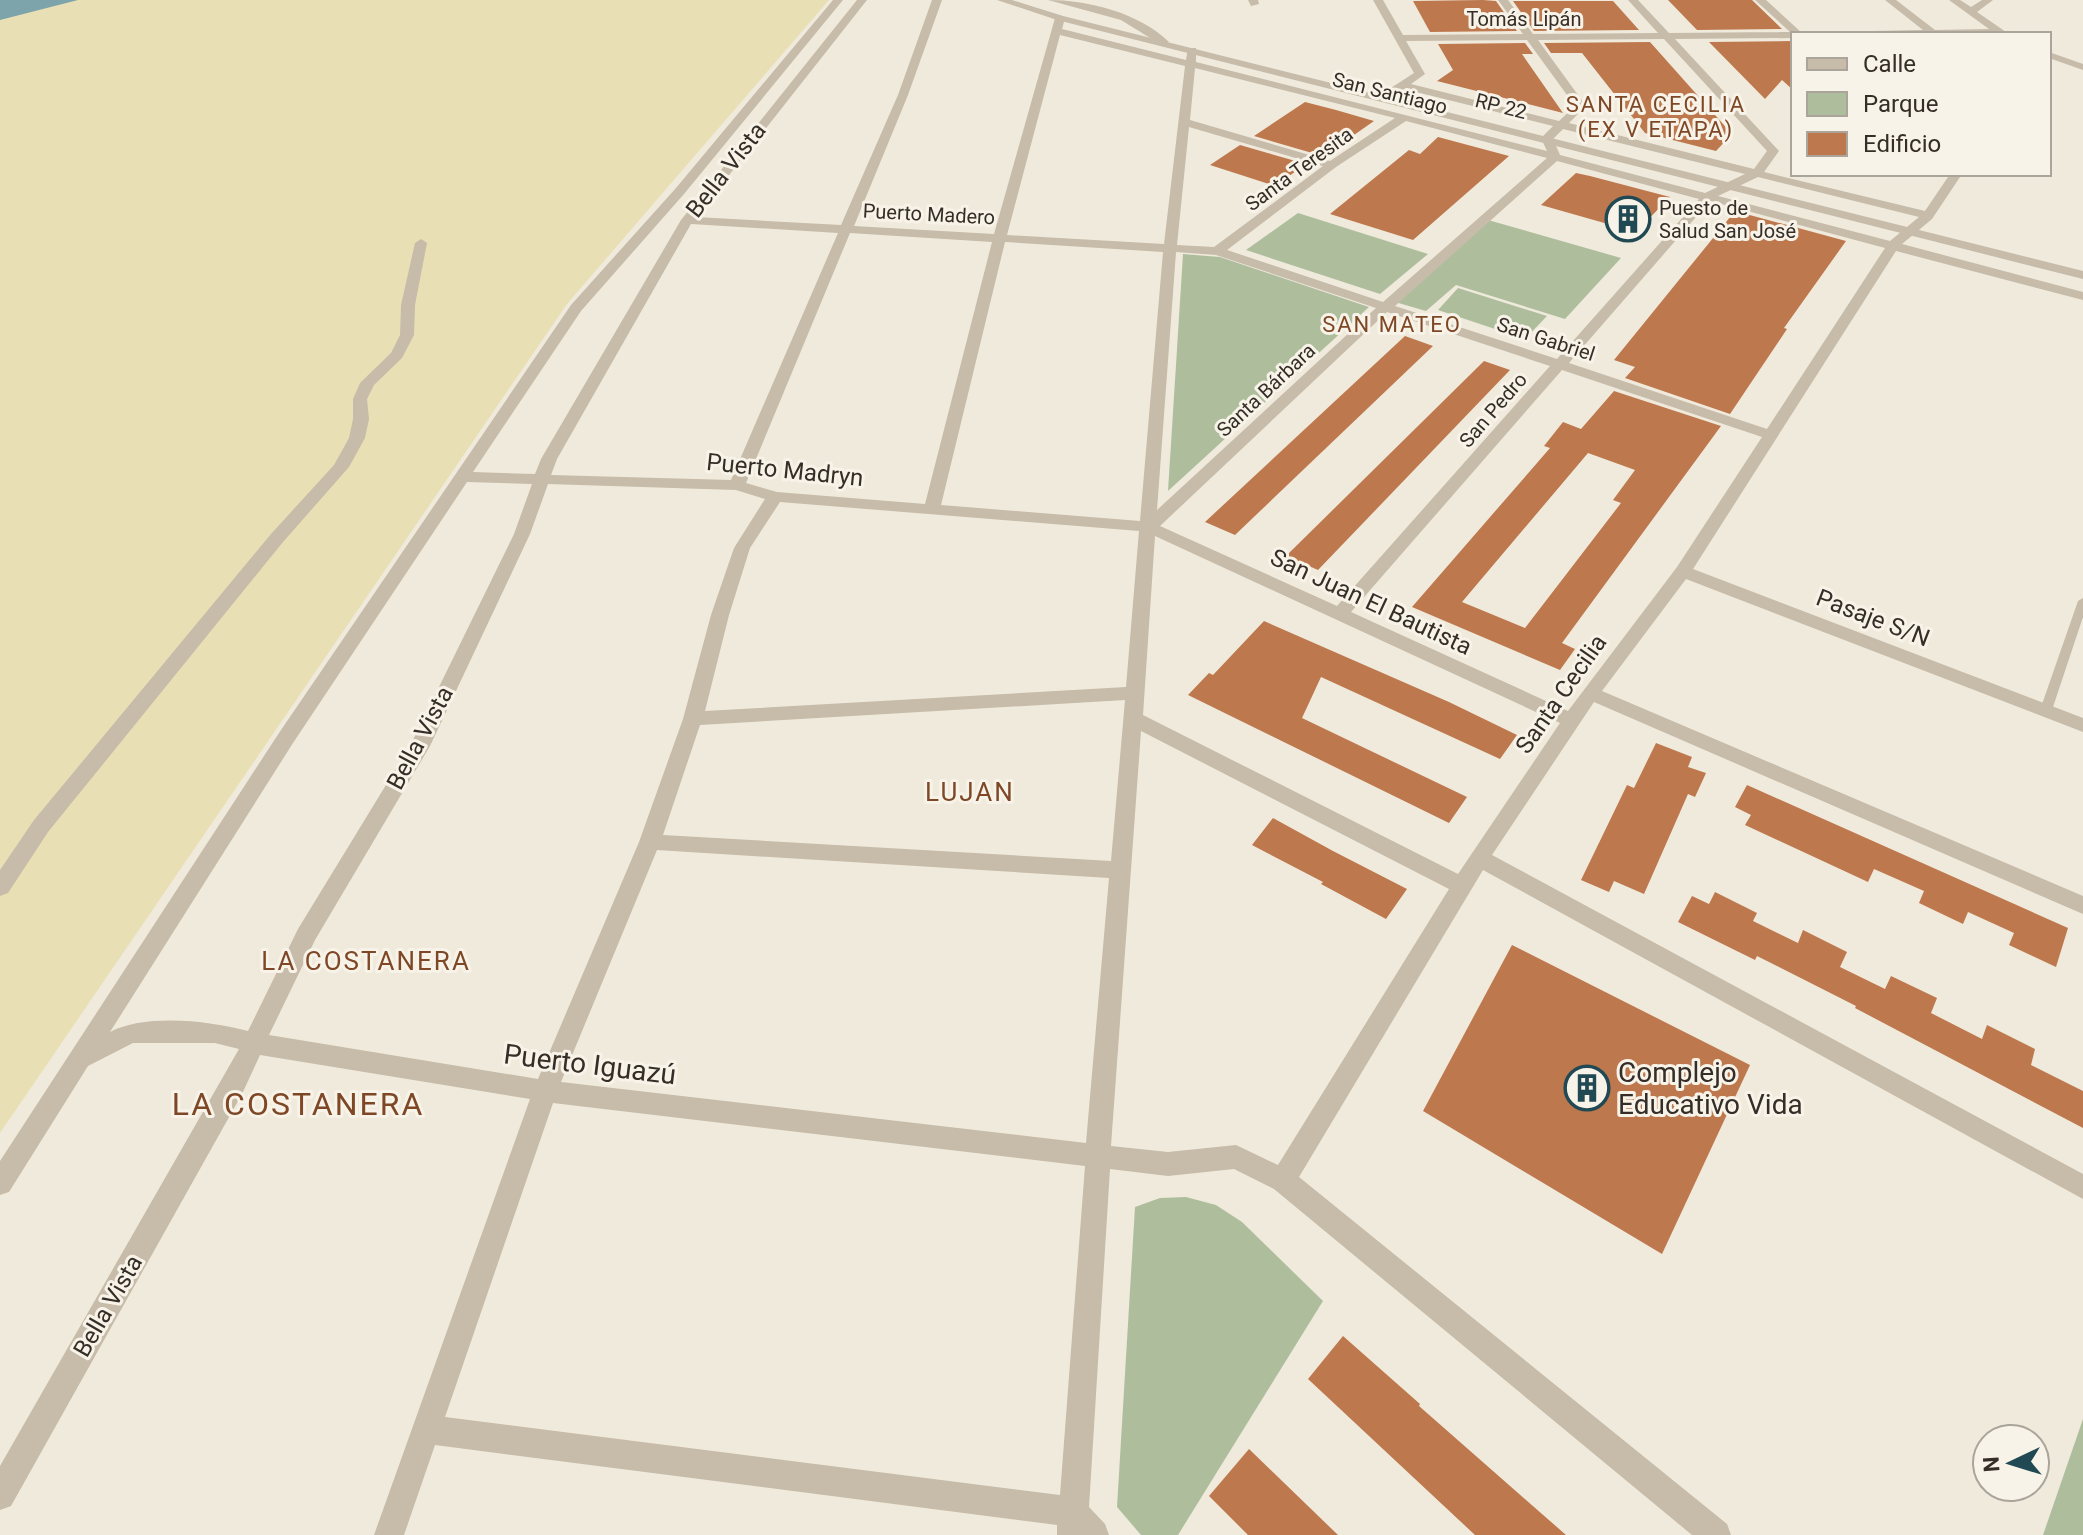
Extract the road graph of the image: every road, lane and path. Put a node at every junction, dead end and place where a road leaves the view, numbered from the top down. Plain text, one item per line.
1 (838, 0) edge
2 (862, 0) edge
3 (937, 0) edge
4 (1002, 0) edge
5 (1053, 0) edge
6 (1119, 0) edge
7 (1378, 0) edge
8 (1503, 0) edge
9 (1633, 0) edge
10 (1760, 0) edge
11 (1890, 0) edge
12 (1954, 0) edge
13 (1988, 0) edge
14 (1970, 12) junction
15 (1122, 15) junction
16 (1058, 24) junction
17 (1792, 32) edge
18 (1930, 32) edge
19 (2000, 32) edge
20 (1791, 35) edge
21 (1667, 36) junction
22 (1530, 37) junction
23 (1400, 38) junction
24 (1164, 42) dead end
25 (2051, 56) edge
26 (1192, 57) junction
27 (2083, 67) edge
28 (1402, 85) junction
29 (1384, 97) junction
30 (1404, 117) junction
31 (1184, 122) junction
32 (1562, 124) junction
33 (1547, 138) junction
34 (1555, 157) junction
35 (1332, 165) junction
36 (1757, 173) junction
37 (1955, 176) edge
38 (1733, 185) junction
39 (1708, 196) junction
40 (1928, 216) junction
41 (687, 220) junction
42 (1909, 229) junction
43 (847, 230) junction
44 (1000, 237) junction
45 (421, 243) dead end
46 (1893, 245) junction
47 (1170, 247) junction
48 (1217, 251) junction
49 (2083, 275) edge
50 (2083, 296) edge
51 (1385, 307) junction
52 (1560, 364) junction
53 (1771, 435) junction
54 (463, 477) junction
55 (540, 479) junction
56 (737, 485) junction
57 (775, 497) junction
58 (932, 507) junction
59 (1149, 527) junction
60 (1683, 571) junction
61 (2083, 601) edge
62 (1340, 614) junction
63 (1136, 693) junction
64 (1590, 693) junction
65 (2046, 710) junction
66 (693, 719) junction
67 (1135, 719) junction
68 (1573, 721) junction
69 (2083, 725) edge
70 (650, 842) junction
71 (1479, 858) junction
72 (1121, 870) junction
73 (1463, 886) junction
74 (0, 887) edge
75 (2083, 905) edge
76 (253, 1043) junction
77 (82, 1058) junction
78 (545, 1091) junction
79 (1098, 1155) junction
80 (1283, 1180) junction
81 (0, 1183) edge
82 (2083, 1187) edge
83 (426, 1429) junction
84 (0, 1495) edge
85 (1072, 1524) edge
86 (389, 1535) edge
87 (1094, 1535) edge
88 (1716, 1535) edge

1 - 54 street
2 - 41 street, Bella Vista
3 - 43 street
4 - 16 street
5 - 15 street
6 - 15 street
7 - 23 street
8 - 22 street
9 - 21 street
10 - 17 street
11 - 18 street
12 - 14 street
13 - 14 street
14 - 19 street
15 - 24 street
16 - 26 street, San Santiago
16 - 44 street
20 - 21 street, Tomás Lipán
21 - 22 street, Tomás Lipán
21 - 36 street
22 - 23 street, Tomás Lipán
22 - 32 street
23 - 28 street
25 - 27 street
26 - 29 street, RP 22
26 - 30 street, San Santiago
26 - 31 street
28 - 29 street
28 - 32 street
29 - 33 street, RP 22
30 - 34 street, San Santiago
30 - 35 street, Santa Teresita
31 - 35 street
31 - 47 street
32 - 33 street
32 - 36 street
33 - 34 street
33 - 38 street, RP 22
34 - 39 street, San Santiago
34 - 51 street, Santa Bárbara
35 - 48 street, Santa Teresita
36 - 38 street
36 - 40 street
37 - 40 street
38 - 39 street
38 - 42 street, RP 22
39 - 46 street, San Santiago
39 - 52 street, San Pedro
40 - 42 street, Santa Cecilia
41 - 43 street, Puerto Madero
41 - 55 street, Bella Vista
42 - 46 street, Santa Cecilia
42 - 49 street, RP 22
43 - 44 street, Puerto Madero
43 - 56 street
44 - 47 street, Puerto Madero
44 - 58 street
45 - 74 street
46 - 50 street, San Santiago
46 - 53 street, Santa Cecilia
47 - 48 street, Puerto Madero
47 - 59 street
48 - 51 street, San Gabriel
51 - 52 street, San Gabriel
51 - 59 street, Santa Bárbara
52 - 53 street, San Gabriel
52 - 62 street, San Pedro
53 - 60 street, Santa Cecilia
54 - 55 street, Puerto Madryn
54 - 77 street
55 - 56 street, Puerto Madryn
55 - 76 street, Bella Vista
56 - 57 street, Puerto Madryn
57 - 58 street, Puerto Madryn
57 - 66 street
58 - 59 street, Puerto Madryn
59 - 62 street, San Juan El Bautista
59 - 63 street
60 - 64 street, Santa Cecilia
60 - 65 street, Pasaje S/N
61 - 65 lane
62 - 68 street, San Juan El Bautista
63 - 66 street
63 - 67 street
64 - 68 street, Santa Cecilia
64 - 75 street
65 - 69 street, Pasaje S/N
66 - 70 street
67 - 72 street
67 - 73 street
68 - 71 street, Santa Cecilia
70 - 72 street
70 - 78 street
71 - 73 street, Santa Cecilia
71 - 82 street
72 - 79 street
73 - 80 street, Santa Cecilia
76 - 77 street, Puerto Iguazú
76 - 78 street, Puerto Iguazú
76 - 84 street, Bella Vista
77 - 81 street
78 - 79 street, Puerto Iguazú
78 - 83 street
79 - 80 street, Puerto Iguazú
79 - 85 street
80 - 88 street, Puerto Iguazú
83 - 85 street
83 - 86 street
85 - 87 street

